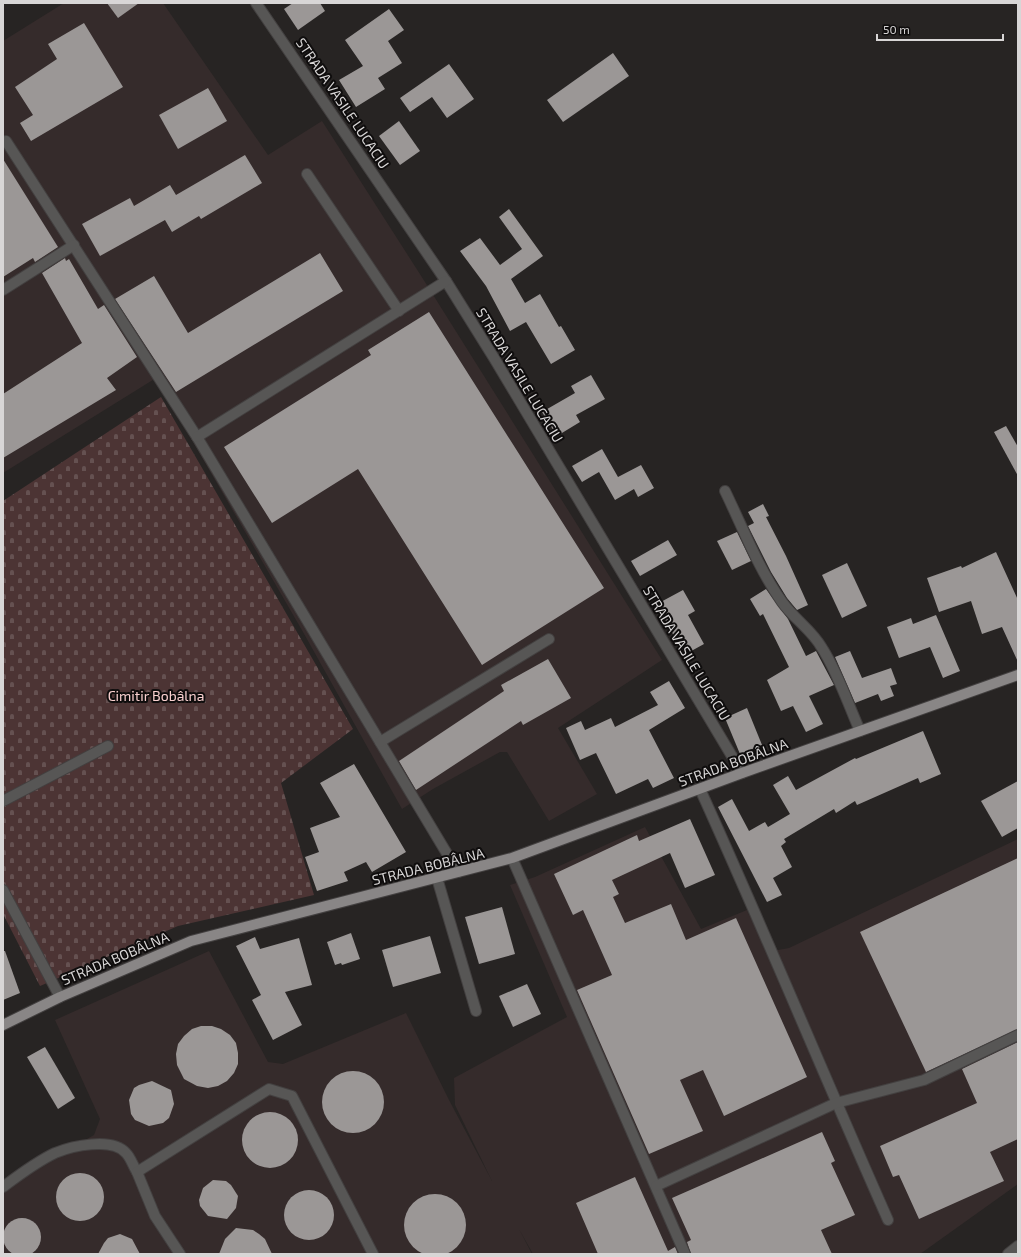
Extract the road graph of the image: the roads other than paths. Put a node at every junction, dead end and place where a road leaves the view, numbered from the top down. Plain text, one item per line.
1 (256, 3) edge
2 (6, 141) dead end
3 (307, 174) dead end
4 (74, 245) junction
5 (446, 281) junction
6 (3, 290) edge
7 (399, 311) junction
8 (197, 437) junction
9 (725, 491) dead end
10 (549, 639) dead end
11 (1018, 675) edge
12 (860, 731) junction
13 (380, 742) junction
14 (108, 746) dead end
15 (742, 773) junction
16 (700, 789) junction
17 (3, 801) edge
18 (512, 858) junction
19 (458, 872) junction
20 (437, 878) junction
21 (3, 890) edge
22 (60, 997) junction
23 (476, 1011) dead end
24 (3, 1025) edge
25 (1018, 1035) edge
26 (836, 1103) junction
27 (137, 1172) junction
28 (656, 1186) junction
29 (3, 1187) edge
30 (888, 1220) dead end
31 (1018, 1246) edge
32 (370, 1253) edge
33 (180, 1254) edge
34 (685, 1254) edge
35 (1008, 1254) edge

1 - 5 street, STRADA VASILE LUCACIU
2 - 4 street
3 - 7 street
4 - 6 street
4 - 8 street
5 - 7 street
5 - 15 street, STRADA VASILE LUCACIU
7 - 8 street
8 - 13 street
9 - 12 street
10 - 13 street
11 - 12 main road, STRADA BOBÂLNA
12 - 15 main road, STRADA BOBÂLNA
13 - 19 street
14 - 17 street
15 - 16 main road, STRADA BOBÂLNA
16 - 18 main road, STRADA BOBÂLNA
16 - 26 street
18 - 19 main road, STRADA BOBÂLNA
18 - 28 street
19 - 20 main road, STRADA BOBÂLNA
20 - 22 main road, STRADA BOBÂLNA
20 - 23 street
21 - 22 street
22 - 24 main road, STRADA BOBÂLNA
25 - 26 street
26 - 28 street
26 - 30 street
27 - 29 street
27 - 32 street
27 - 33 street
28 - 34 street
31 - 35 street

